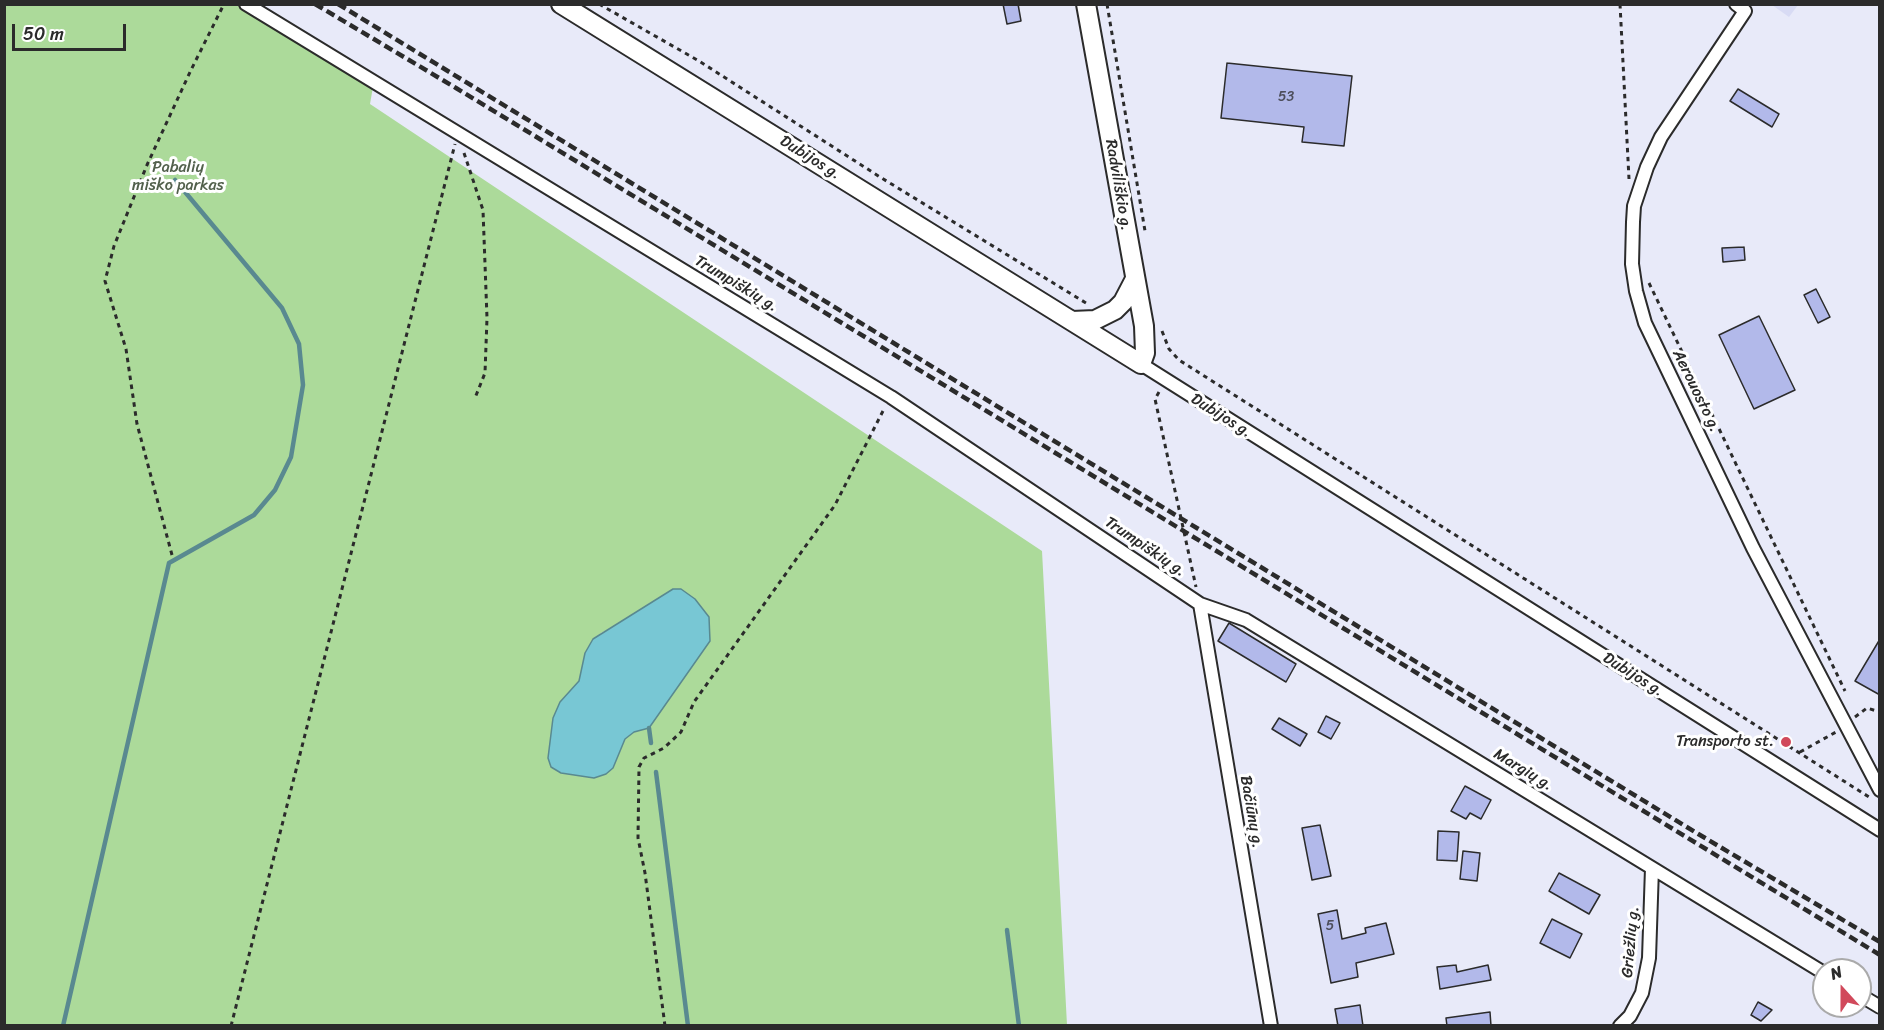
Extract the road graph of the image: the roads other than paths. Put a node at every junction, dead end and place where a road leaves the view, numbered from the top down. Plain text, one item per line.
1 (246, 4) edge
2 (561, 4) edge
3 (1086, 4) edge
4 (1736, 4) edge
5 (1136, 279) junction
6 (1072, 321) junction
7 (1141, 364) junction
8 (1200, 604) junction
9 (1875, 794) edge
10 (1880, 830) edge
11 (1652, 868) junction
12 (1812, 966) edge
13 (1271, 1026) edge
14 (1620, 1026) edge

1 - 8 street, Trumpiškių g.
2 - 6 main road, Dubijos g.
3 - 5 main road, Radviliškio g.
4 - 9 street, Aerouosto g.
5 - 6 main road
5 - 7 main road, Radviliškio g.
6 - 7 main road, Dubijos g.
7 - 10 street, Dubijos g.
8 - 11 street, Margių g.
8 - 13 street, Bačiūnų g.
11 - 12 street, Margių g.
11 - 14 street, Griežlių g.

